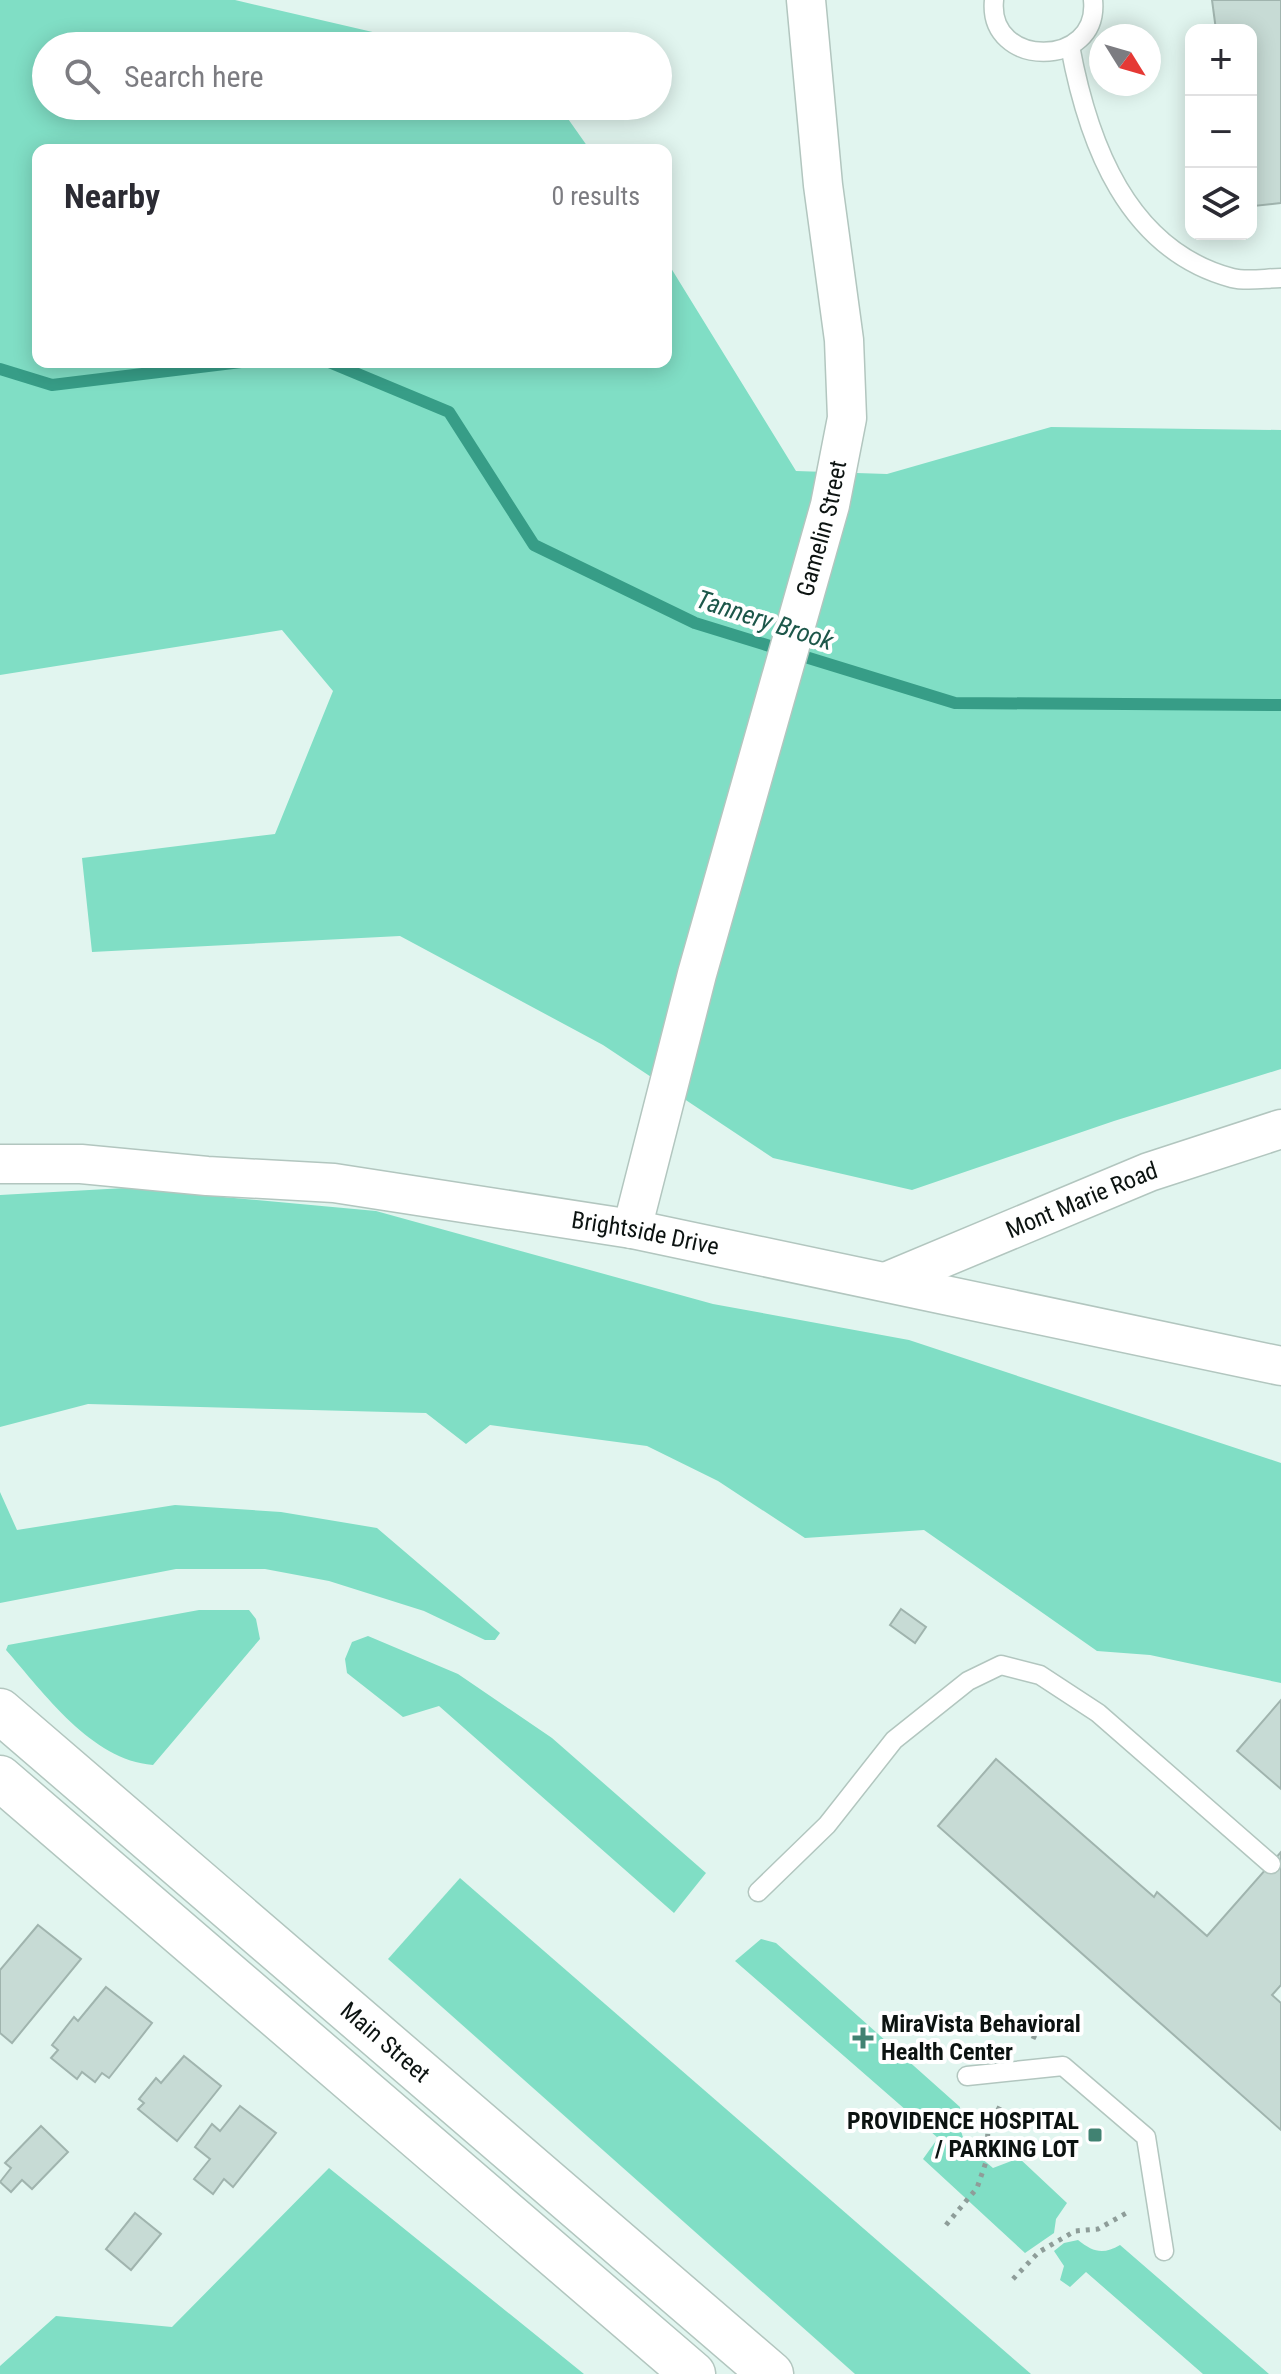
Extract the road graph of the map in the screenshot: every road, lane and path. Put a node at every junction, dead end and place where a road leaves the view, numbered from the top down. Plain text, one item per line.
1 (806, 0) edge
2 (994, 0) edge
3 (1093, 0) edge
4 (1070, 46) junction
5 (1281, 278) edge
6 (1281, 1129) edge
7 (0, 1164) edge
8 (632, 1229) junction
9 (888, 1281) junction
10 (1281, 1366) edge
11 (0, 1711) edge
12 (0, 1778) edge
13 (1271, 1864) dead end
14 (758, 1892) dead end
15 (1038, 2029) dead end
16 (1018, 2071) junction
17 (967, 2076) dead end
18 (1155, 2197) junction
19 (946, 2225) dead end
20 (1164, 2251) dead end
21 (1013, 2279) dead end
22 (693, 2374) edge
23 (771, 2374) edge

1 - 8 street, Gamelin Street
2 - 4 lane
3 - 4 lane
4 - 5 lane
6 - 9 street, Mont Marie Road
7 - 8 street, Brightside Drive
8 - 9 street, Brightside Drive
9 - 10 street, Brightside Drive
11 - 23 main road, Main Street
12 - 22 main road
13 - 14 lane
15 - 16 path
16 - 17 lane
16 - 18 lane
16 - 19 path
18 - 20 lane
18 - 21 path

